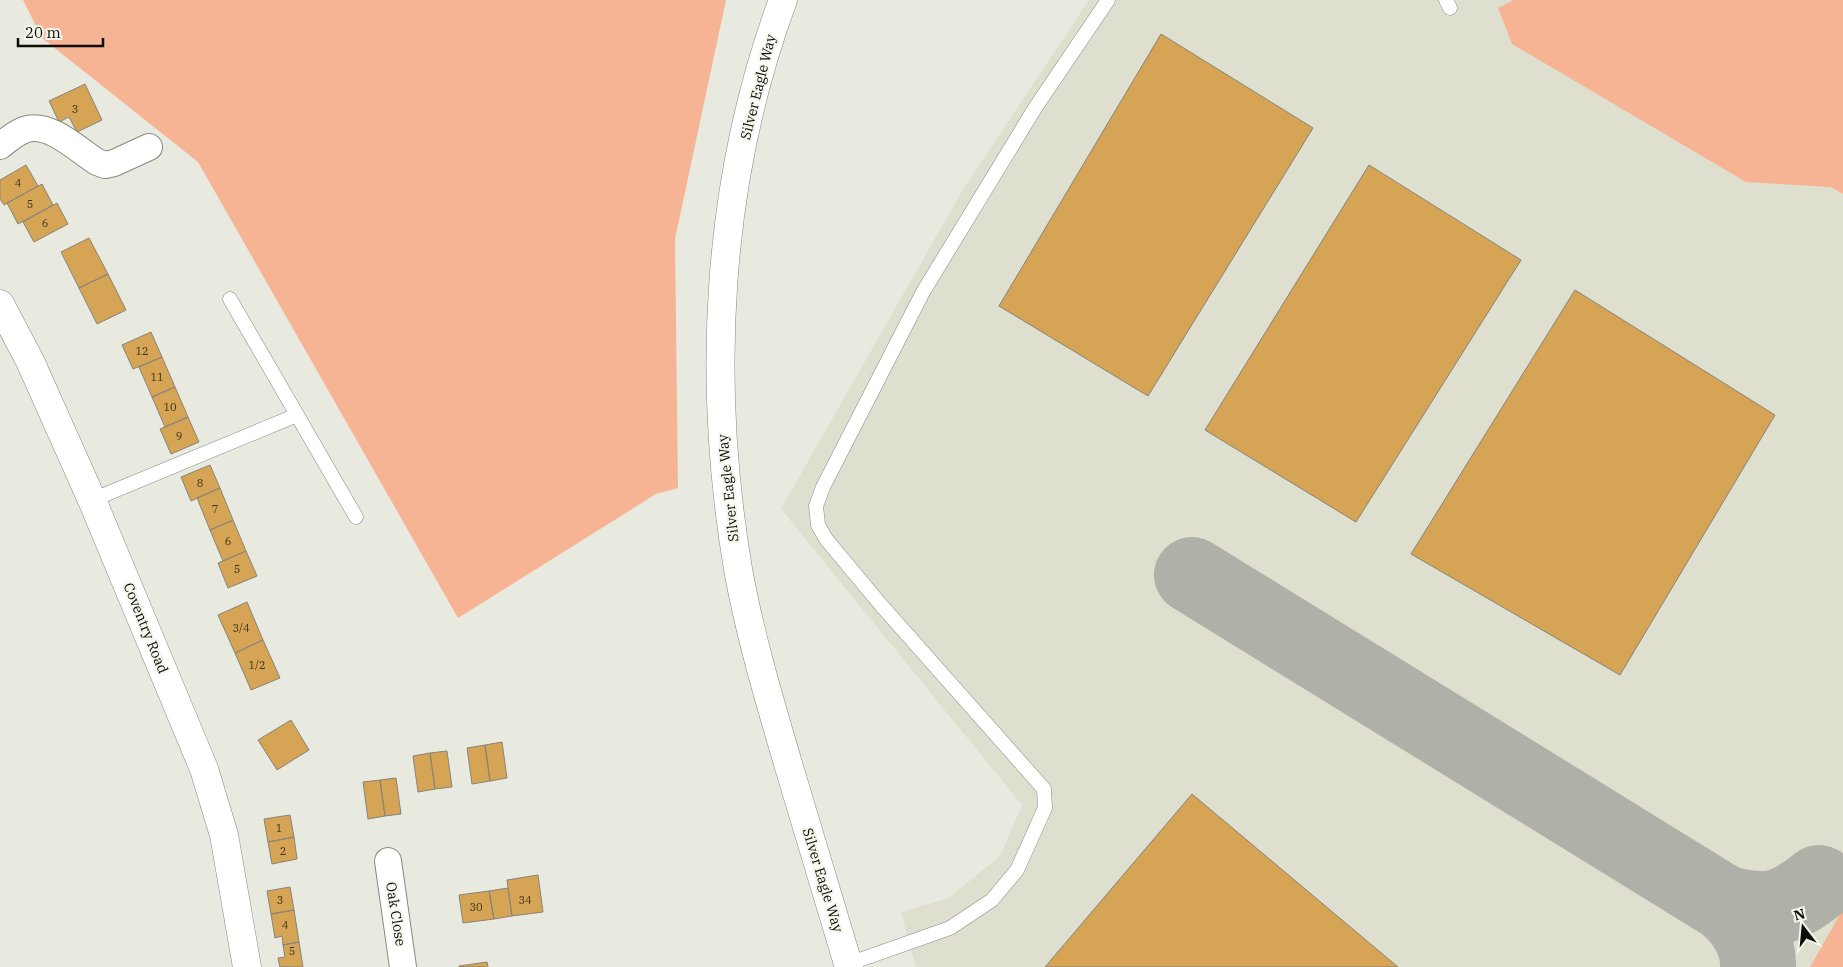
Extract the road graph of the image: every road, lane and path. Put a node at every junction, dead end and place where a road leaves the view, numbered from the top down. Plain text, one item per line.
1 (783, 0) edge
2 (1108, 0) edge
3 (0, 146) edge
4 (149, 147) dead end
5 (230, 299) dead end
6 (0, 304) edge
7 (297, 415) junction
8 (92, 500) junction
9 (356, 517) dead end
10 (388, 861) dead end
11 (848, 966) edge
12 (247, 967) edge
13 (404, 967) edge

1 - 11 street, Silver Eagle Way
2 - 11 lane
3 - 4 street
5 - 7 lane
6 - 8 street, Coventry Road
7 - 8 lane
7 - 9 lane
8 - 12 street, Coventry Road
10 - 13 street, Oak Close

